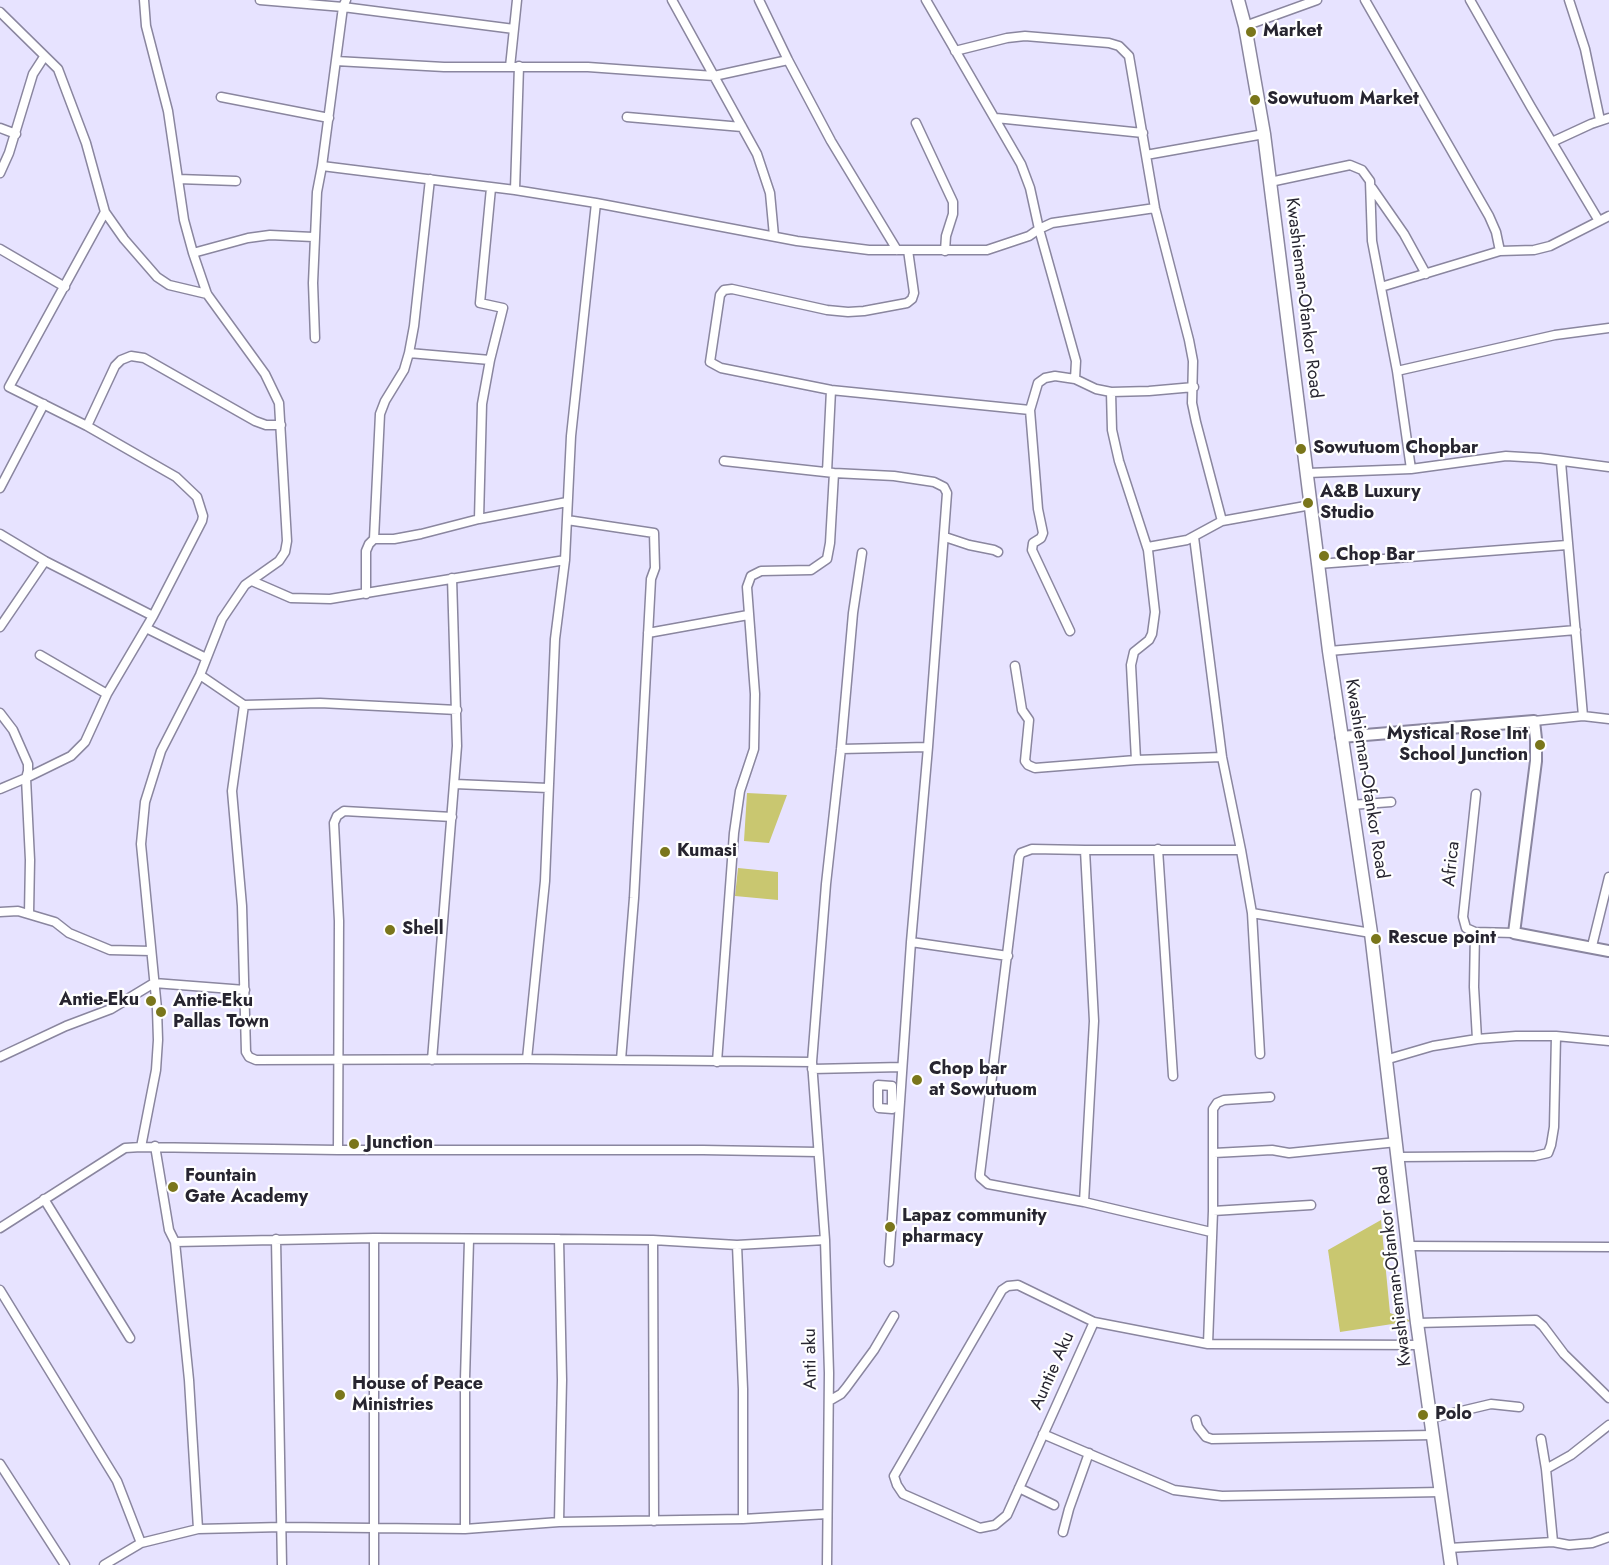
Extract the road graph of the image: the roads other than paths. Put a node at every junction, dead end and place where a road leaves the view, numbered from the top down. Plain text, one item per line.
1 (144, 0) edge
2 (260, 0) edge
3 (516, 0) edge
4 (672, 0) edge
5 (759, 0) edge
6 (926, 0) edge
7 (1238, 0) edge
8 (1317, 0) edge
9 (1365, 0) edge
10 (1470, 0) edge
11 (1569, 0) edge
12 (344, 4) edge
13 (0, 12) edge
14 (1245, 26) junction
15 (514, 29) junction
16 (955, 51) junction
17 (44, 57) junction
18 (788, 60) junction
19 (336, 61) junction
20 (515, 67) junction
21 (714, 76) junction
22 (221, 97) dead end
23 (627, 117) dead end
24 (329, 118) junction
25 (996, 118) junction
26 (1605, 119) edge
27 (915, 123) dead end
28 (742, 127) junction
29 (0, 128) edge
30 (1143, 133) junction
31 (16, 134) junction
32 (1264, 134) junction
33 (1551, 142) junction
34 (1146, 155) junction
35 (322, 166) junction
36 (0, 173) edge
37 (178, 179) junction
38 (430, 179) junction
39 (236, 181) dead end
40 (1270, 182) junction
41 (491, 188) junction
42 (1372, 188) junction
43 (515, 190) junction
44 (596, 202) junction
45 (1155, 208) junction
46 (105, 212) junction
47 (1609, 216) edge
48 (1599, 221) junction
49 (1039, 229) junction
50 (774, 236) junction
51 (313, 237) junction
52 (0, 249) edge
53 (897, 250) junction
54 (908, 250) junction
55 (945, 251) junction
56 (1500, 251) junction
57 (193, 253) junction
58 (1426, 274) junction
59 (65, 287) junction
60 (1381, 287) junction
61 (207, 294) junction
62 (1609, 328) edge
63 (315, 338) dead end
64 (409, 353) junction
65 (490, 360) junction
66 (1397, 371) junction
67 (1075, 379) junction
68 (0, 382) edge
69 (9, 387) junction
70 (1194, 387) junction
71 (831, 390) junction
72 (1111, 392) junction
73 (44, 404) junction
74 (1030, 410) junction
75 (281, 425) junction
76 (87, 426) junction
77 (724, 462) dead end
78 (1561, 462) junction
79 (1609, 466) edge
80 (1411, 469) junction
81 (830, 472) junction
82 (1308, 473) junction
83 (0, 488) edge
84 (567, 502) junction
85 (1311, 505) junction
86 (479, 519) junction
87 (567, 520) junction
88 (1222, 521) junction
89 (0, 534) edge
90 (945, 537) junction
91 (1194, 537) junction
92 (374, 539) junction
93 (1567, 545) junction
94 (1148, 547) junction
95 (998, 552) dead end
96 (862, 553) dead end
97 (565, 560) junction
98 (45, 561) junction
99 (1318, 564) junction
100 (452, 578) junction
101 (252, 581) junction
102 (366, 594) junction
103 (748, 615) junction
104 (153, 616) junction
105 (0, 627) edge
106 (146, 628) junction
107 (1576, 630) junction
108 (1070, 631) dead end
109 (648, 633) junction
110 (1329, 651) junction
111 (40, 655) dead end
112 (206, 658) junction
113 (1015, 666) dead end
114 (200, 675) junction
115 (107, 694) junction
116 (244, 705) junction
117 (457, 710) junction
118 (0, 713) edge
119 (1583, 716) junction
120 (1609, 719) edge
121 (1534, 721) junction
122 (1341, 737) junction
123 (928, 747) junction
124 (841, 749) junction
125 (1222, 757) junction
126 (1136, 760) junction
127 (26, 778) junction
128 (455, 784) junction
129 (548, 788) junction
130 (0, 789) edge
131 (1476, 794) dead end
132 (1391, 802) dead end
133 (1351, 805) junction
134 (452, 817) junction
135 (1158, 849) junction
136 (1085, 850) junction
137 (1241, 850) junction
138 (1609, 877) edge
139 (0, 912) edge
140 (1252, 913) junction
141 (29, 914) junction
142 (1475, 932) junction
143 (1371, 933) junction
144 (1514, 933) junction
145 (911, 942) junction
146 (1592, 946) junction
147 (152, 951) junction
148 (1609, 951) edge
149 (1008, 956) junction
150 (154, 983) junction
151 (245, 990) junction
152 (1556, 1036) junction
153 (1477, 1039) junction
154 (1609, 1041) edge
155 (1260, 1053) dead end
156 (0, 1057) edge
157 (527, 1059) junction
158 (337, 1060) junction
159 (432, 1060) junction
160 (621, 1060) junction
161 (1385, 1060) junction
162 (717, 1062) junction
163 (812, 1066) junction
164 (902, 1067) junction
165 (1173, 1076) dead end
166 (1270, 1097) dead end
167 (1397, 1142) junction
168 (155, 1146) junction
169 (141, 1147) junction
170 (338, 1150) junction
171 (818, 1152) junction
172 (1214, 1154) junction
173 (1398, 1157) junction
174 (44, 1199) junction
175 (1084, 1202) junction
176 (1311, 1205) dead end
177 (1213, 1211) junction
178 (0, 1228) edge
179 (1211, 1232) junction
180 (374, 1238) junction
181 (276, 1239) junction
182 (558, 1239) junction
183 (469, 1240) junction
184 (653, 1240) junction
185 (825, 1240) junction
186 (175, 1242) junction
187 (737, 1245) junction
188 (1407, 1246) junction
189 (1609, 1247) edge
190 (889, 1262) dead end
191 (0, 1290) edge
192 (894, 1316) dead end
193 (1094, 1322) junction
194 (1417, 1323) junction
195 (130, 1338) dead end
196 (1208, 1344) junction
197 (1421, 1345) junction
198 (1609, 1398) edge
199 (829, 1401) junction
200 (1519, 1407) dead end
201 (1432, 1418) junction
202 (1196, 1420) dead end
203 (1609, 1425) edge
204 (1043, 1434) junction
205 (1433, 1435) junction
206 (1541, 1439) dead end
207 (1089, 1454) junction
208 (0, 1464) edge
209 (1546, 1469) junction
210 (1019, 1488) junction
211 (1441, 1492) junction
212 (1054, 1505) dead end
213 (827, 1514) junction
214 (743, 1519) junction
215 (654, 1521) junction
216 (559, 1522) junction
217 (282, 1527) junction
218 (373, 1528) junction
219 (198, 1529) junction
220 (465, 1529) junction
221 (1063, 1532) dead end
222 (1609, 1537) edge
223 (1553, 1542) junction
224 (141, 1543) junction
225 (1449, 1548) junction
226 (65, 1565) edge
227 (104, 1565) edge
228 (282, 1565) edge
229 (374, 1565) edge
230 (827, 1565) edge
231 (1451, 1565) edge

1 - 37 street
2 - 12 street
3 - 15 street
4 - 21 street
5 - 18 street
6 - 16 street
7 - 14 main road, Kwashieman-Ofankor Road
8 - 14 street
9 - 56 street
10 - 33 street
11 - 26 street
12 - 15 street
12 - 19 street
13 - 17 street
14 - 32 main road, Kwashieman-Ofankor Road
15 - 20 street
16 - 25 street
16 - 30 street
17 - 31 street
17 - 46 street
18 - 21 street
18 - 53 street
19 - 20 street
19 - 24 street
20 - 21 street
20 - 43 street
21 - 28 street
22 - 24 street
23 - 28 street
24 - 35 street
25 - 30 street
25 - 49 street
26 - 33 street
27 - 55 street
28 - 50 street
29 - 31 street
30 - 34 street
31 - 36 street
32 - 34 street
32 - 40 main road, Kwashieman-Ofankor Road
33 - 48 street
34 - 45 street
35 - 38 street
35 - 51 street
37 - 39 street
37 - 57 street
38 - 41 street
38 - 64 street
40 - 42 street
40 - 82 main road, Kwashieman-Ofankor Road
41 - 43 street
41 - 65 street
42 - 58 street
42 - 60 street
43 - 44 street
44 - 50 street
44 - 84 street
45 - 49 street
45 - 70 street
46 - 59 street
46 - 61 street
47 - 48 street
48 - 56 street
49 - 55 street
49 - 67 street
50 - 53 street
51 - 57 street
51 - 63 street
52 - 59 street
53 - 54 street
54 - 55 street
54 - 71 street
56 - 58 street
57 - 61 street
58 - 60 street
59 - 69 street
60 - 66 street
61 - 75 street
62 - 66 street
64 - 65 street
64 - 92 street
65 - 86 street
66 - 80 street
67 - 72 street
67 - 74 street
68 - 69 street
69 - 73 street
70 - 72 street
70 - 88 street
71 - 74 street
71 - 81 street
72 - 94 street
73 - 76 street
73 - 83 street
74 - 108 street
75 - 76 street
75 - 101 street
76 - 104 street
77 - 81 street
78 - 79 street
78 - 80 street
78 - 93 street
80 - 82 street
81 - 90 street
81 - 103 street
82 - 85 main road, Kwashieman-Ofankor Road
84 - 86 street
84 - 87 street
85 - 88 street
85 - 99 main road, Kwashieman-Ofankor Road
86 - 92 street
87 - 97 street
87 - 109 street
88 - 91 street
89 - 98 street
90 - 95 street
90 - 123 street
91 - 94 street
91 - 125 street
92 - 102 street
93 - 99 street
93 - 107 street
94 - 126 street
96 - 124 street, Anti aku
97 - 100 street
97 - 129 street
98 - 104 street
98 - 105 street
99 - 110 main road, Kwashieman-Ofankor Road
100 - 102 street
100 - 117 street
101 - 102 street
101 - 112 street
103 - 109 street
103 - 162 street
104 - 106 street
106 - 112 street
106 - 115 street
107 - 110 street
107 - 119 street
109 - 160 street
110 - 122 main road, Kwashieman-Ofankor Road
111 - 115 street
112 - 114 street
113 - 126 street
114 - 116 street
114 - 147 street
115 - 127 street
116 - 117 street
116 - 151 street
117 - 128 street
118 - 127 street
119 - 120 street
119 - 121 street
121 - 122 street
121 - 144 street
122 - 133 main road, Kwashieman-Ofankor Road
123 - 124 street
123 - 145 street
124 - 163 street, Anti aku
125 - 126 street
125 - 137 street
127 - 130 street
127 - 141 street
128 - 129 street
128 - 134 street
129 - 157 street
131 - 142 street, Africa
132 - 133 street
133 - 143 main road, Kwashieman-Ofankor Road
134 - 158 street
134 - 159 street
135 - 136 street
135 - 137 street
135 - 165 street
136 - 149 street
136 - 175 street
137 - 140 street
138 - 146 street
139 - 141 street
140 - 143 street
140 - 155 street
141 - 147 street
142 - 144 street
142 - 153 street
143 - 161 main road, Kwashieman-Ofankor Road
144 - 146 street
145 - 149 street
145 - 164 street
146 - 148 street
147 - 150 street
149 - 175 street
150 - 151 street
150 - 156 street
150 - 169 street
151 - 158 street
152 - 153 street
152 - 154 street
152 - 173 street
153 - 161 street
157 - 159 street
157 - 160 street
158 - 159 street
158 - 170 street
160 - 162 street
161 - 167 main road, Kwashieman-Ofankor Road
162 - 163 street
163 - 164 street
163 - 171 street, Anti aku
164 - 190 street
166 - 172 street
167 - 172 street
167 - 173 main road, Kwashieman-Ofankor Road
168 - 169 street
168 - 170 street
168 - 186 street
169 - 174 street
170 - 171 street
171 - 185 street, Anti aku
172 - 177 street
173 - 188 main road, Kwashieman-Ofankor Road
174 - 178 street
174 - 195 street
175 - 179 street
176 - 177 street
177 - 179 street
179 - 196 street
180 - 181 street
180 - 183 street
180 - 218 street
181 - 186 street
181 - 217 street
182 - 183 street
182 - 184 street
182 - 216 street
183 - 220 street
184 - 187 street
184 - 215 street
185 - 187 street
185 - 199 street, Anti aku
186 - 219 street
187 - 214 street
188 - 189 street
188 - 194 main road, Kwashieman-Ofankor Road
191 - 224 street
192 - 199 street
193 - 196 street
193 - 204 street, Auntie Aku
193 - 210 street, Auntie Aku
194 - 197 main road, Kwashieman-Ofankor Road
194 - 198 street
196 - 197 street
197 - 201 main road, Kwashieman-Ofankor Road
199 - 213 street, Anti aku
200 - 201 street
201 - 205 main road, Kwashieman-Ofankor Road
202 - 205 street
203 - 209 street
204 - 207 street
204 - 210 street, Auntie Aku
205 - 211 main road, Kwashieman-Ofankor Road
206 - 209 street
207 - 211 street
207 - 221 street
208 - 226 street
209 - 223 street
210 - 212 street
211 - 225 main road, Kwashieman-Ofankor Road
213 - 214 street
213 - 230 street, Anti aku
214 - 215 street
215 - 216 street
216 - 220 street
217 - 218 street
217 - 219 street
217 - 228 street
218 - 220 street
218 - 229 street
219 - 224 street
222 - 223 street
223 - 225 street
224 - 227 street
225 - 231 main road, Kwashieman-Ofankor Road

